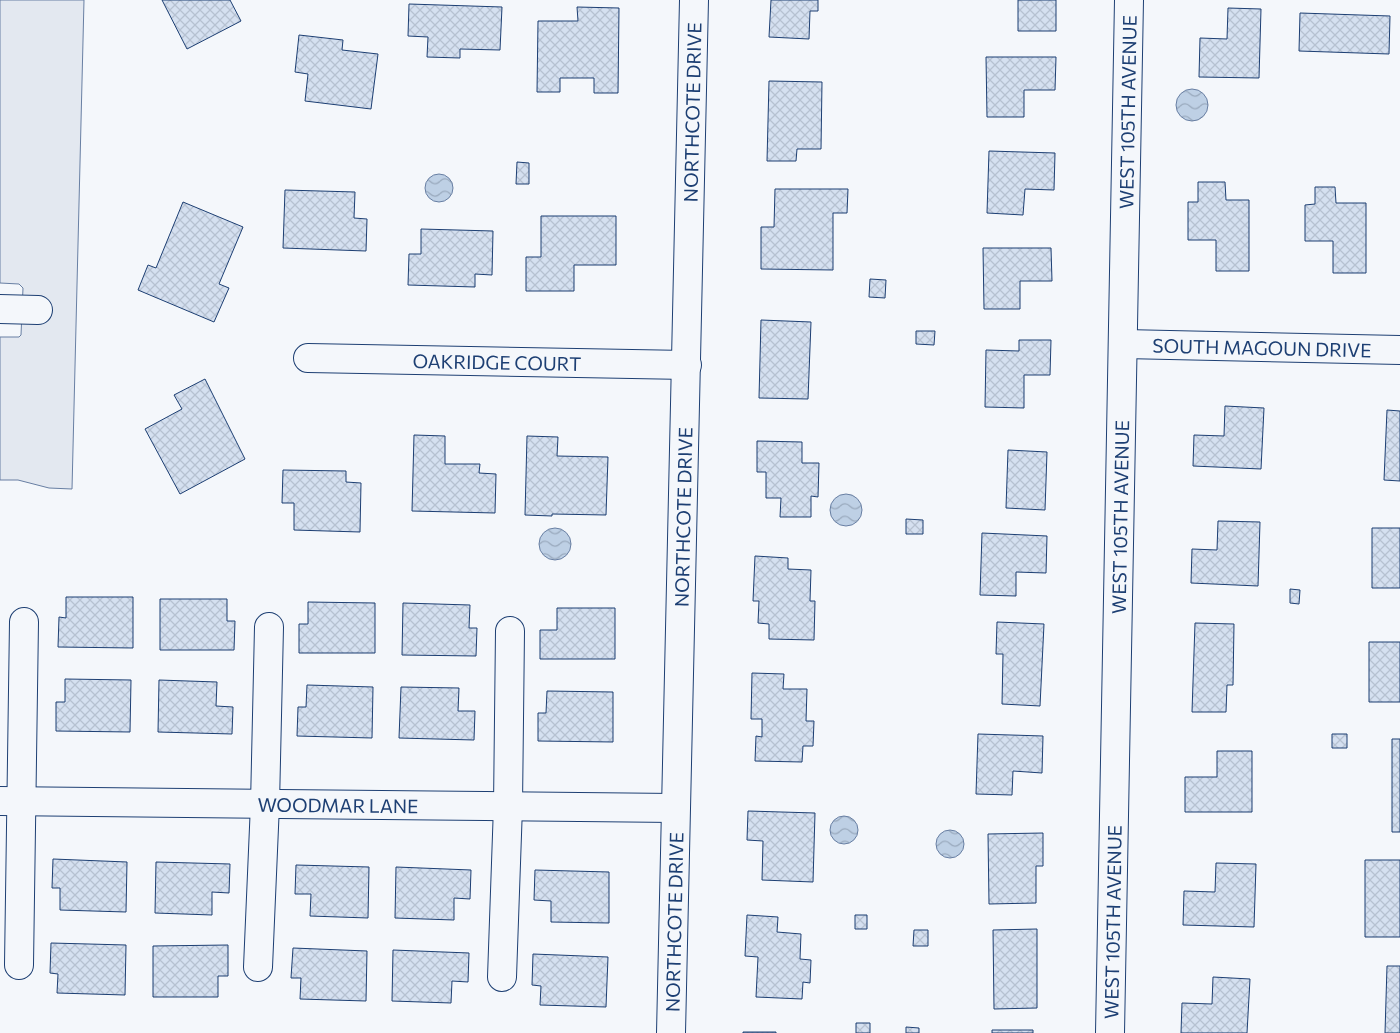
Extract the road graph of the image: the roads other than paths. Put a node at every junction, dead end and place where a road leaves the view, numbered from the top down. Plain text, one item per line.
1 (694, 0) edge
2 (1129, 0) edge
3 (0, 310) edge
4 (38, 310) dead end
5 (1124, 344) junction
6 (1400, 350) edge
7 (308, 358) dead end
8 (687, 365) junction
9 (24, 622) dead end
10 (269, 627) dead end
11 (510, 631) dead end
12 (10, 802) edge
13 (265, 804) junction
14 (508, 806) junction
15 (675, 808) junction
16 (19, 965) dead end
17 (258, 967) dead end
18 (502, 977) dead end
19 (671, 1033) edge
20 (1110, 1033) edge

1 - 8 street, NORTHCOTE DRIVE
2 - 5 street, WEST 105TH AVENUE
3 - 4 street
5 - 6 street, SOUTH MAGOUN DRIVE
5 - 20 street, WEST 105TH AVENUE
7 - 8 street, OAKRIDGE COURT
8 - 15 street, NORTHCOTE DRIVE
9 - 12 street
10 - 13 street
11 - 14 street
12 - 13 street, WOODMAR LANE
12 - 16 street
13 - 14 street, WOODMAR LANE
13 - 17 street
14 - 15 street, WOODMAR LANE
14 - 18 street
15 - 19 street, NORTHCOTE DRIVE

